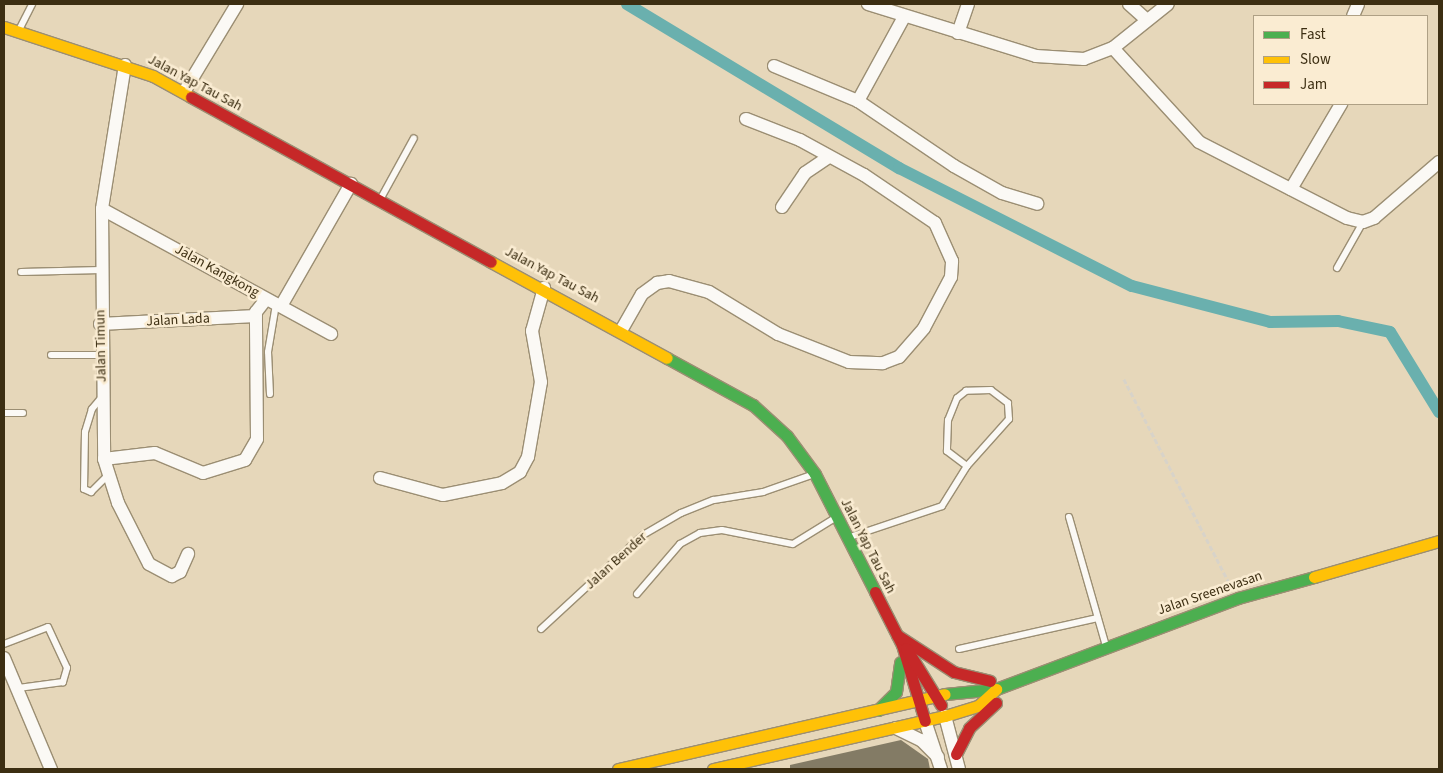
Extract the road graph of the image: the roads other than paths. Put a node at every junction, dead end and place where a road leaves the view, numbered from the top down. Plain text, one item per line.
1 (32, 4) edge
2 (237, 4) edge
3 (868, 4) edge
4 (968, 4) edge
5 (1129, 4) edge
6 (1168, 4) edge
7 (904, 17) junction
8 (1147, 20) junction
9 (4, 27) edge
10 (18, 31) junction
11 (958, 33) junction
12 (1112, 48) junction
13 (125, 64) junction
14 (774, 66) dead end
15 (184, 92) junction
16 (858, 101) junction
17 (1340, 105) edge
18 (746, 119) dead end
19 (414, 138) dead end
20 (829, 158) junction
21 (1439, 162) edge
22 (351, 184) junction
23 (1291, 189) junction
24 (380, 199) junction
25 (1037, 204) dead end
26 (782, 207) dead end
27 (102, 210) junction
28 (1363, 222) junction
29 (1337, 268) dead end
30 (100, 270) junction
31 (21, 272) dead end
32 (544, 288) junction
33 (274, 303) junction
34 (256, 316) junction
35 (100, 324) junction
36 (622, 330) junction
37 (331, 334) dead end
38 (51, 355) dead end
39 (101, 355) junction
40 (270, 394) dead end
41 (102, 396) junction
42 (4, 413) edge
43 (23, 413) dead end
44 (104, 459) junction
45 (967, 466) junction
46 (815, 474) junction
47 (108, 475) junction
48 (380, 478) dead end
49 (836, 517) junction
50 (1070, 517) dead end
51 (846, 538) junction
52 (1439, 541) edge
53 (188, 554) dead end
54 (637, 594) dead end
55 (1098, 618) junction
56 (541, 629) dead end
57 (900, 640) junction
58 (4, 644) edge
59 (1106, 646) junction
60 (960, 649) dead end
61 (5, 664) edge
62 (1018, 681) junction
63 (18, 688) junction
64 (996, 689) junction
65 (937, 696) junction
66 (917, 701) junction
67 (876, 712) junction
68 (946, 716) junction
69 (926, 721) junction
70 (896, 728) junction
71 (956, 754) junction
72 (939, 763) edge
73 (51, 769) edge
74 (618, 769) edge
75 (713, 769) edge
76 (959, 769) edge

1 - 10 lane
2 - 15 street
3 - 7 street
4 - 11 street
5 - 8 street
6 - 8 street
7 - 11 street
7 - 16 street
8 - 12 street
9 - 10 street, Jalan Yap Tau Sah
10 - 13 street, Jalan Yap Tau Sah
11 - 12 street
12 - 23 street
13 - 15 street, Jalan Yap Tau Sah
13 - 27 street, Jalan Timun
14 - 16 street
15 - 22 street, Jalan Yap Tau Sah
16 - 25 street
17 - 23 street
18 - 20 street
19 - 24 lane
20 - 26 street
20 - 36 street
21 - 28 street
22 - 24 street, Jalan Yap Tau Sah
22 - 33 street
23 - 28 street
24 - 32 street, Jalan Yap Tau Sah
27 - 30 street, Jalan Timun
27 - 33 street, Jalan Kangkong
28 - 29 lane
30 - 31 lane
30 - 35 street, Jalan Timun
32 - 36 street, Jalan Yap Tau Sah
32 - 48 street
33 - 34 street
33 - 37 street, Jalan Kangkong
33 - 40 lane
34 - 35 street, Jalan Lada
34 - 44 street
35 - 39 street, Jalan Timun
36 - 46 street, Jalan Yap Tau Sah
38 - 39 lane
39 - 41 street, Jalan Timun
41 - 44 street, Jalan Timun
41 - 47 lane
42 - 43 lane
44 - 47 street, Jalan Timun
45 - 45 lane
45 - 51 lane
46 - 49 street, Jalan Yap Tau Sah
46 - 56 lane, Jalan Bender
47 - 53 street, Jalan Timun
49 - 51 street, Jalan Yap Tau Sah
49 - 54 lane
50 - 55 lane
51 - 57 street, Jalan Yap Tau Sah
52 - 59 street, Jalan Sreenevasan
55 - 59 lane
55 - 60 lane
57 - 62 street
57 - 65 street
57 - 66 street, Jalan Yap Tau Sah
57 - 67 street
58 - 63 lane
59 - 62 street, Jalan Sreenevasan
61 - 63 street
62 - 64 street, Jalan Sreenevasan
62 - 71 street
63 - 73 street
64 - 65 street
64 - 68 street
65 - 66 street
65 - 68 street
66 - 67 street
66 - 69 street, Jalan Yap Tau Sah
67 - 74 street
68 - 69 street
68 - 71 street
69 - 70 street
69 - 72 street
70 - 72 street
70 - 75 street
71 - 76 street

